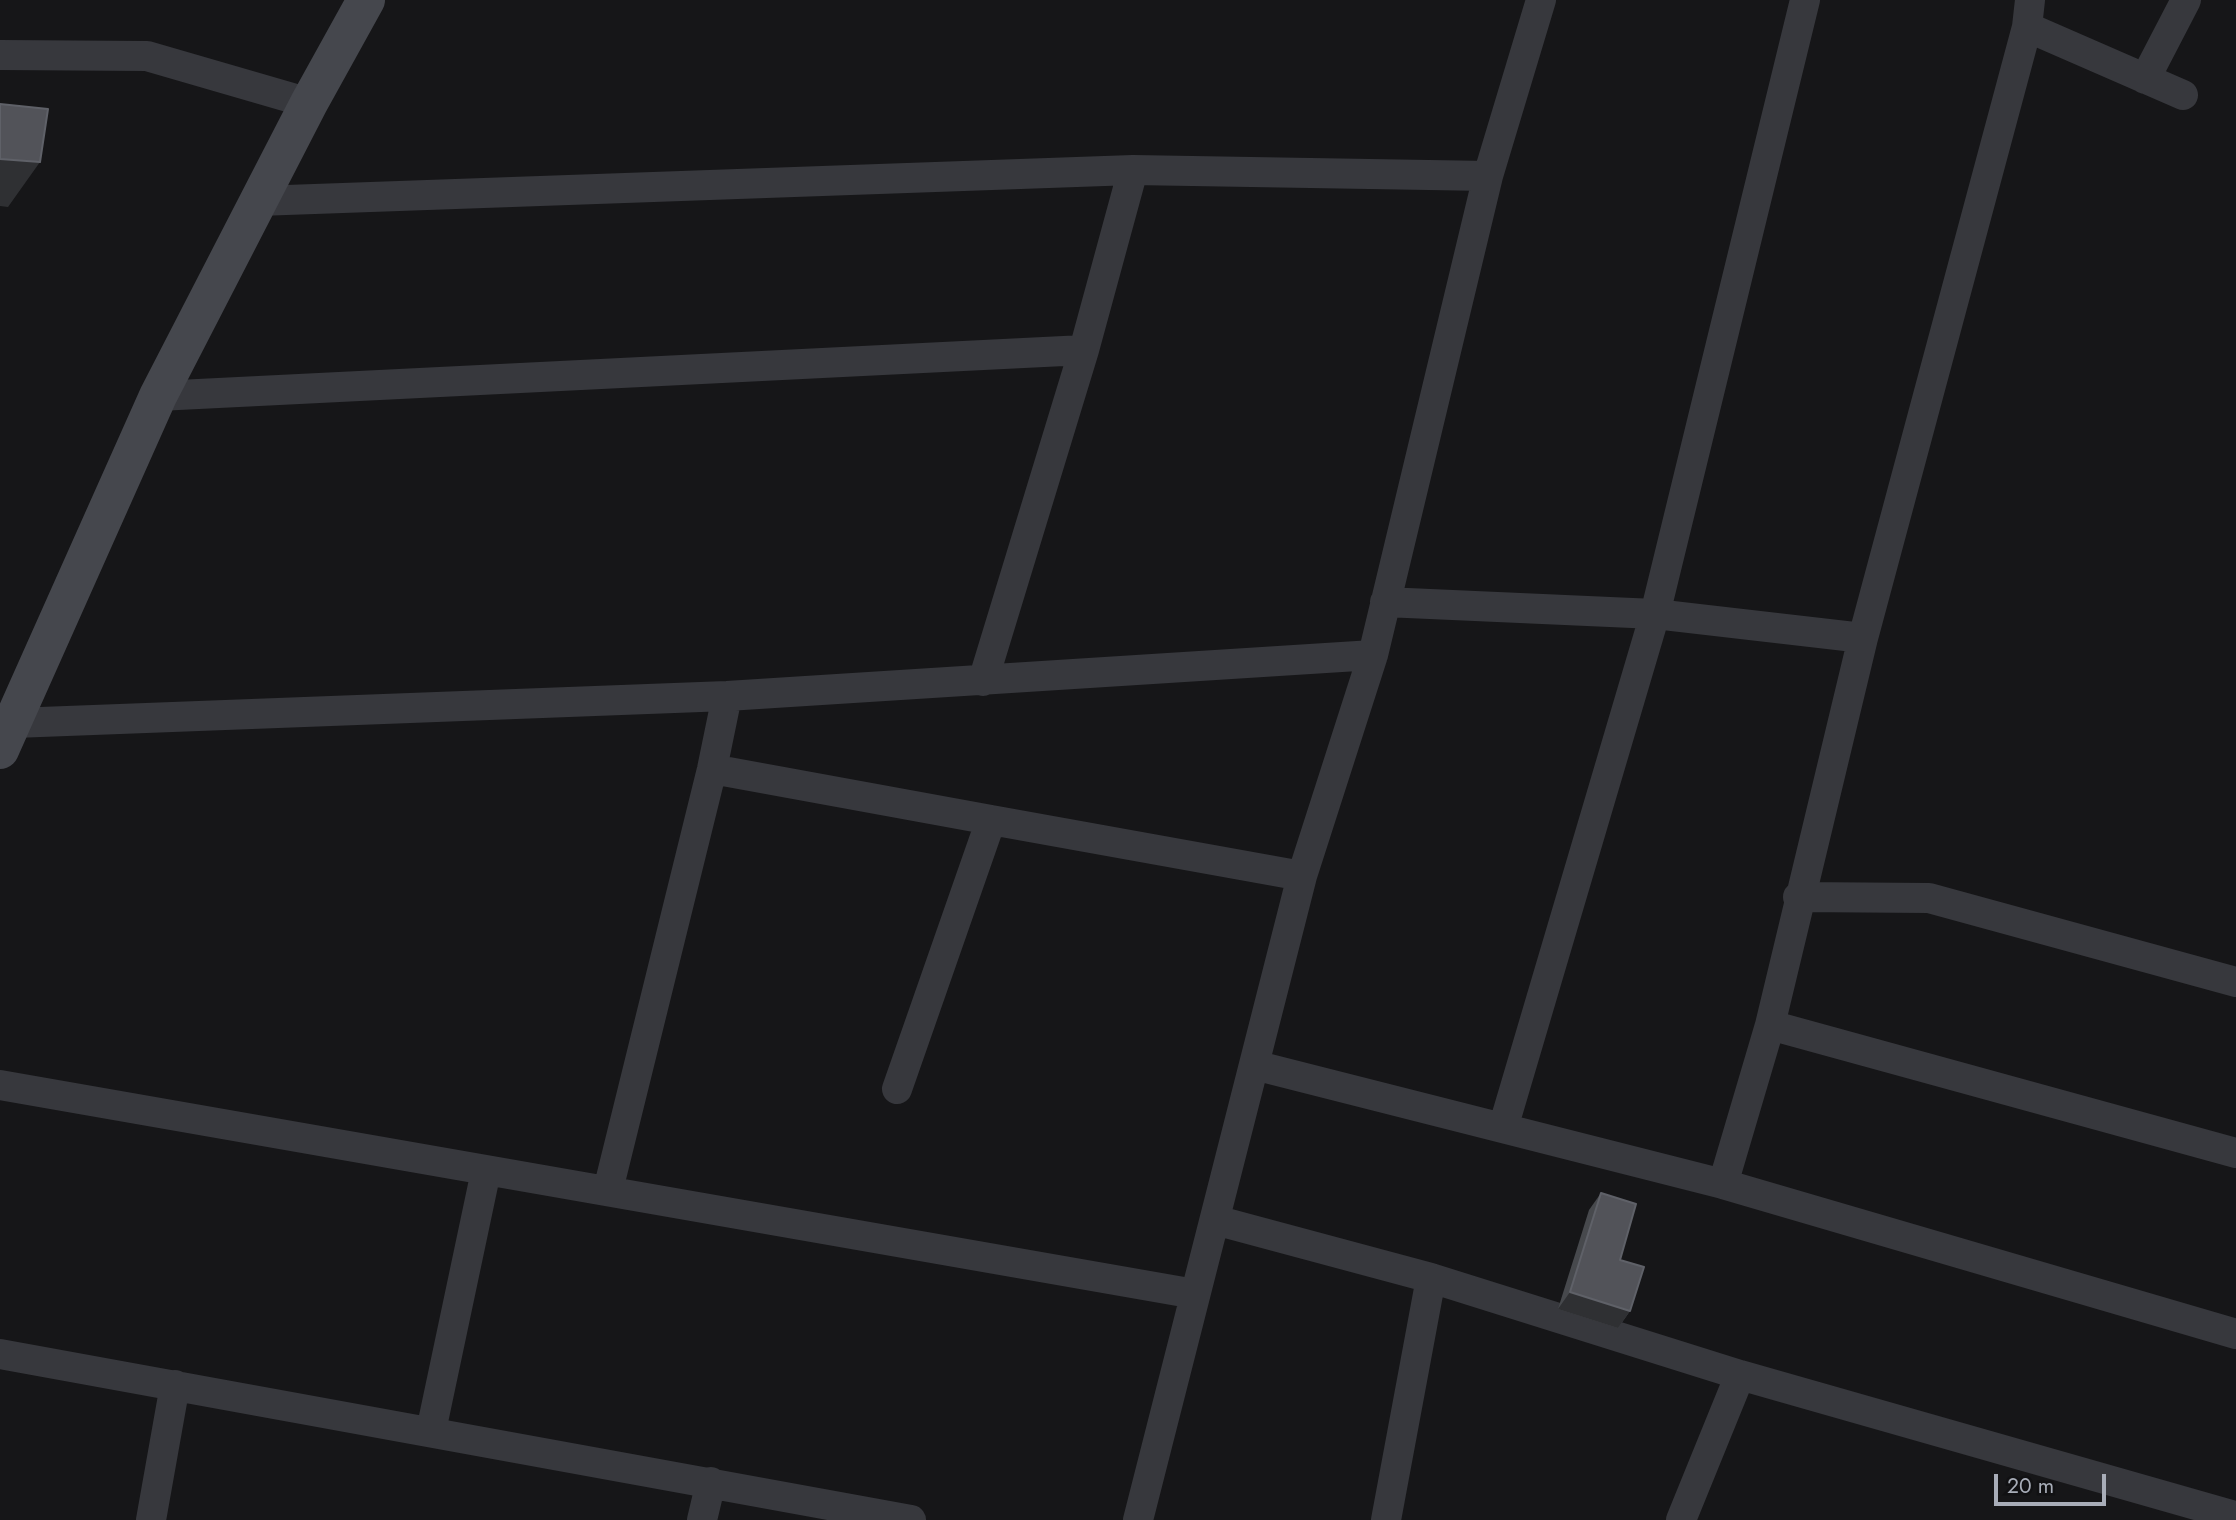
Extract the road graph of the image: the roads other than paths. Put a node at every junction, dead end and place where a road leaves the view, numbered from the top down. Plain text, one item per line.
1 (366, 0) edge
2 (1541, 0) edge
3 (1805, 0) edge
4 (2186, 0) edge
5 (2028, 14) edge
6 (0, 55) edge
7 (2145, 79) junction
8 (2183, 95) dead end
9 (309, 103) junction
10 (1133, 170) junction
11 (1488, 176) junction
12 (258, 201) junction
13 (1084, 350) junction
14 (158, 396) junction
15 (1385, 602) junction
16 (1655, 614) junction
17 (1863, 638) junction
18 (1373, 655) junction
19 (984, 681) junction
20 (727, 696) junction
21 (7, 737) edge
22 (712, 769) junction
23 (990, 820) junction
24 (1302, 876) junction
25 (1798, 897) junction
26 (2236, 982) edge
27 (1770, 1025) junction
28 (1254, 1065) junction
29 (0, 1085) edge
30 (897, 1089) dead end
31 (1503, 1128) junction
32 (2236, 1153) edge
33 (486, 1171) junction
34 (1723, 1184) junction
35 (608, 1190) junction
36 (1215, 1220) junction
37 (1431, 1278) junction
38 (1195, 1294) junction
39 (2236, 1334) edge
40 (0, 1354) edge
41 (1740, 1375) junction
42 (175, 1384) junction
43 (431, 1431) junction
44 (711, 1482) junction
45 (2231, 1515) dead end
46 (151, 1520) edge
47 (702, 1520) edge
48 (911, 1520) edge
49 (1138, 1520) edge
50 (1386, 1520) edge
51 (1681, 1520) edge

1 - 9 main road
2 - 11 street
3 - 16 street
4 - 7 street
5 - 7 street
5 - 17 street
6 - 9 street
7 - 8 street
9 - 12 main road
10 - 11 street
10 - 12 street
10 - 13 street
11 - 15 street
12 - 14 main road
13 - 14 street
13 - 19 street
14 - 21 main road
15 - 16 street
15 - 18 street
16 - 17 street
16 - 31 street
17 - 25 street
18 - 19 street
18 - 24 street
19 - 20 street
20 - 21 street
20 - 22 street
22 - 23 street
22 - 35 street
23 - 24 street
23 - 30 street
24 - 28 street
25 - 26 street
25 - 27 street
27 - 32 street
27 - 34 street
28 - 31 street
28 - 36 street
29 - 33 street
31 - 34 street
33 - 35 street
33 - 43 street
34 - 39 street
35 - 38 street
36 - 37 street
36 - 38 street
37 - 41 street
37 - 50 street
38 - 49 street
40 - 42 street
41 - 45 street
41 - 51 street
42 - 43 street
42 - 46 street
43 - 44 street
44 - 47 street
44 - 48 street

